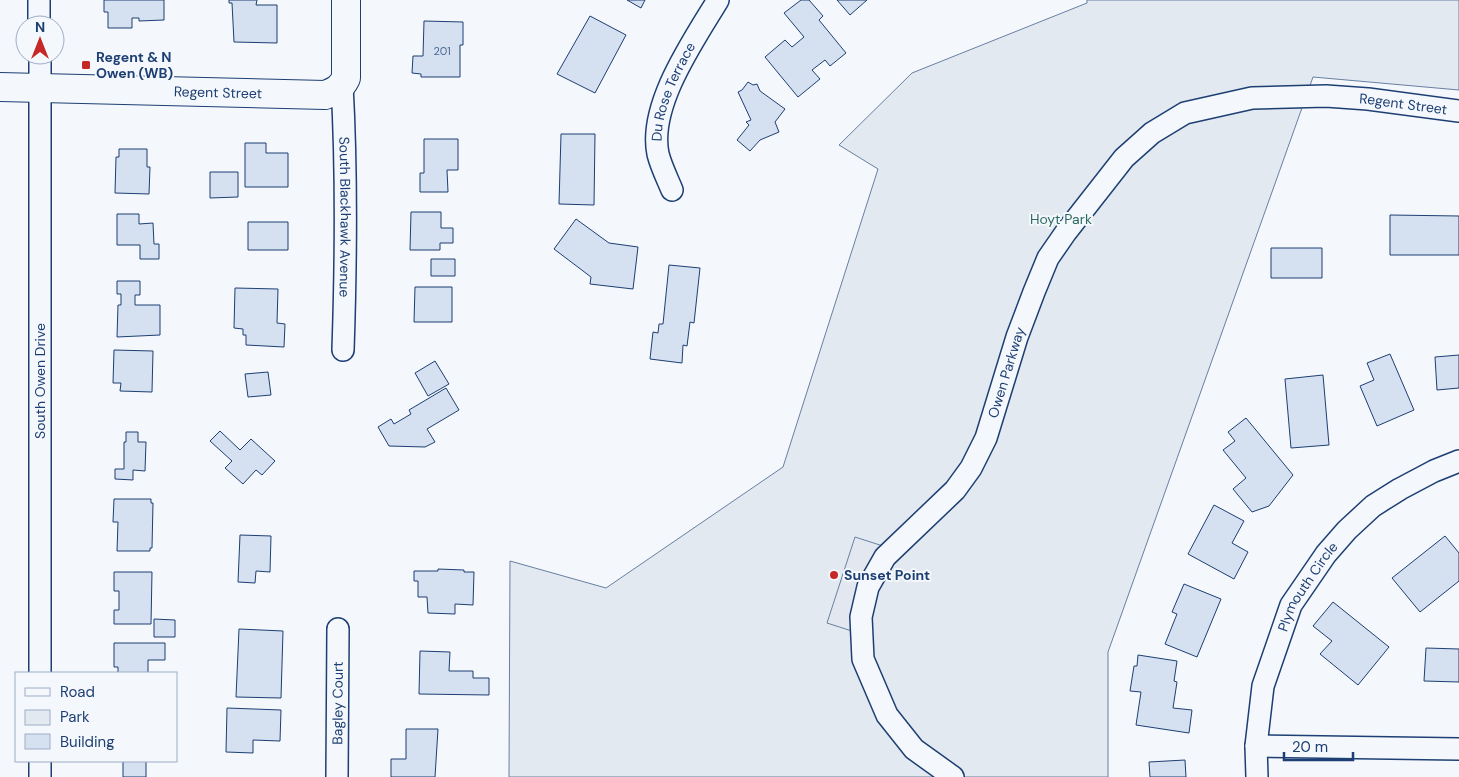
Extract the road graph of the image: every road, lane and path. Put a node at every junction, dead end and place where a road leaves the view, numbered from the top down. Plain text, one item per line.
1 (39, 0) edge
2 (346, 0) edge
3 (718, 0) edge
4 (40, 15) edge
5 (40, 65) edge
6 (342, 85) junction
7 (0, 87) edge
8 (40, 88) junction
9 (1346, 97) joint
10 (1459, 110) edge
11 (672, 190) dead end
12 (342, 350) dead end
13 (1459, 461) edge
14 (338, 629) dead end
15 (40, 672) edge
16 (1256, 746) junction
17 (1459, 749) edge
18 (40, 762) edge
19 (40, 777) edge
20 (337, 777) edge
21 (953, 777) edge
22 (1257, 777) edge

1 - 4 street
2 - 6 street
3 - 11 street, Du Rose Terrace
5 - 8 street, South Owen Drive
6 - 8 street, Regent Street
6 - 12 street, South Blackhawk Avenue
7 - 8 street, Regent Street
8 - 15 street, South Owen Drive
9 - 10 street, Regent Street
9 - 21 street, Owen Parkway
13 - 16 street, Plymouth Circle
14 - 20 street, Bagley Court
16 - 17 street
16 - 22 street, Plymouth Circle
18 - 19 street

